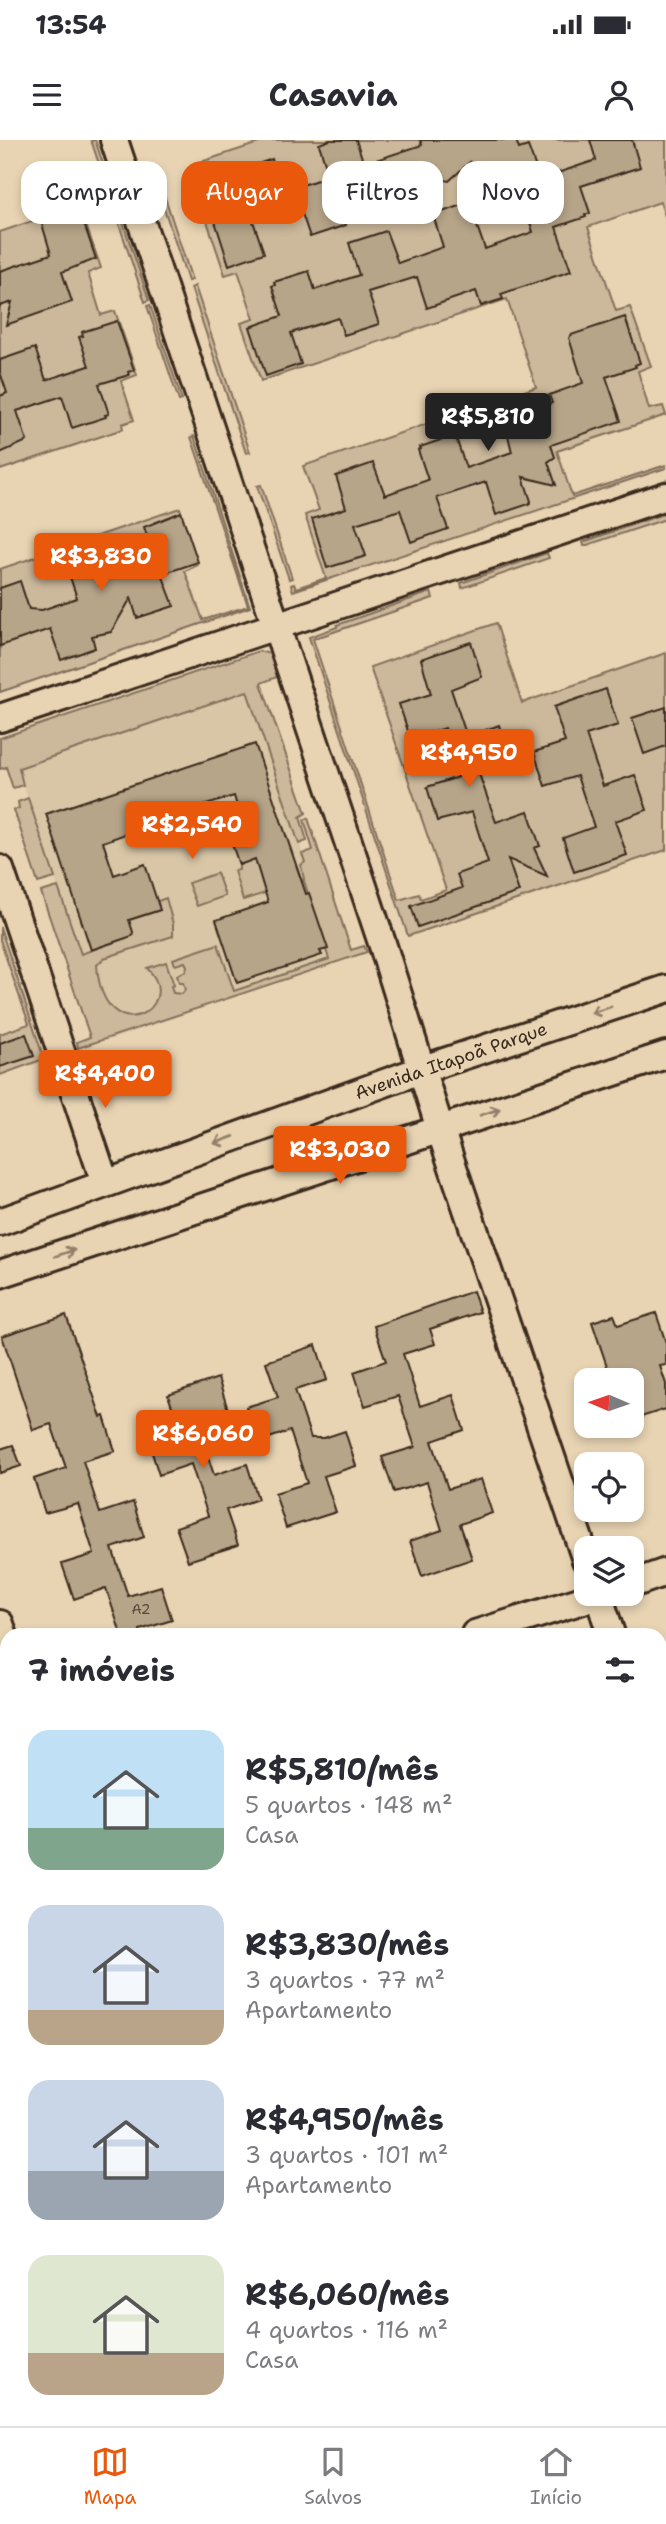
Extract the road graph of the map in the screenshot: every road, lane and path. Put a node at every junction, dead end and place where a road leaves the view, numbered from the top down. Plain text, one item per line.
1 (114, 140) edge
2 (666, 496) edge
3 (276, 625) junction
4 (0, 718) edge
5 (0, 869) edge
6 (666, 989) edge
7 (666, 1055) edge
8 (421, 1069) junction
9 (440, 1129) junction
10 (105, 1183) junction
11 (0, 1222) edge
12 (0, 1274) edge
13 (578, 1536) edge
14 (666, 1572) edge
15 (644, 1580) edge
16 (574, 1603) edge
17 (603, 1606) edge
18 (494, 1628) edge
19 (609, 1628) edge

1 - 3 street
2 - 3 street
3 - 4 street
3 - 8 street
5 - 10 street
6 -> 8 street, Avenida Itapoã Parque
9 -> 7 street
8 - 9 street
8 -> 10 street, Avenida Itapoã Parque
12 -> 9 street
9 - 13 street
10 - 11 street, Avenida Itapoã Parque
14 - 15 street
16 - 18 street
17 - 19 street

